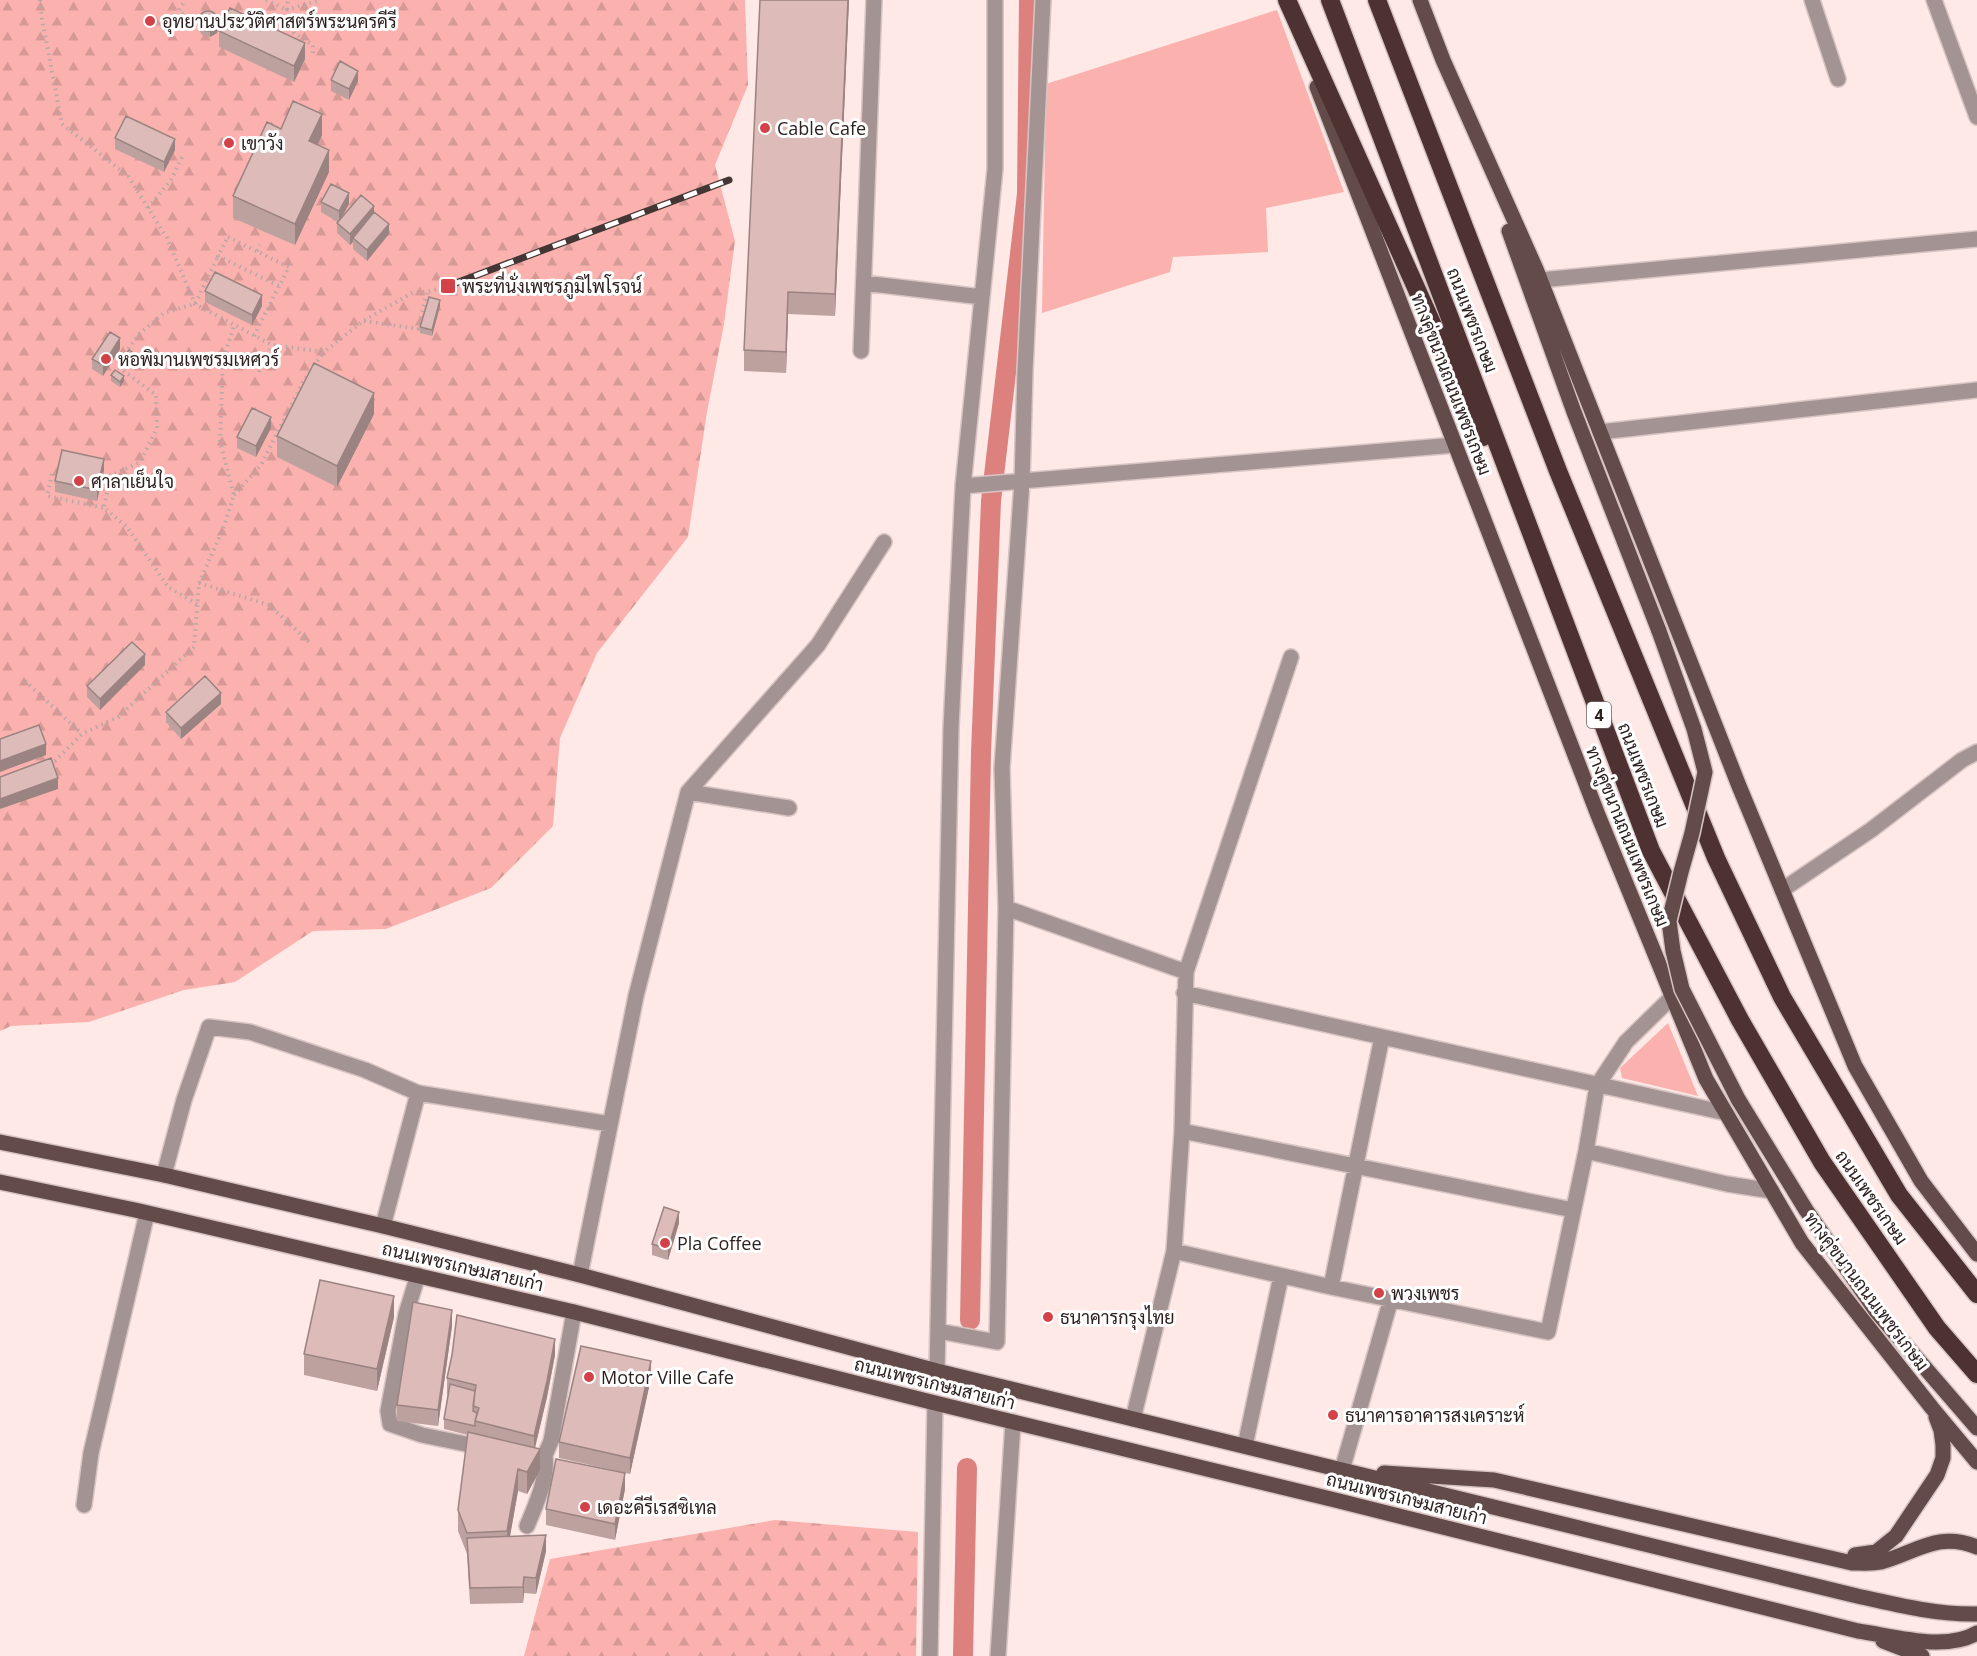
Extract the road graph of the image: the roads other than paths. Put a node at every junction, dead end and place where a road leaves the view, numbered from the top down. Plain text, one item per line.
1 (874, 0) edge
2 (995, 0) edge
3 (1043, 0) edge
4 (1286, 0) edge
5 (1330, 0) edge
6 (1377, 0) edge
7 (1420, 0) edge
8 (1812, 0) edge
9 (1934, 0) edge
10 (1443, 60) junction
11 (1838, 80) dead end
12 (1971, 81) edge
13 (1977, 117) edge
14 (1977, 239) edge
15 (1540, 280) junction
16 (864, 284) junction
17 (982, 297) junction
18 (861, 351) dead end
19 (1977, 390) edge
20 (1600, 432) junction
21 (1455, 445) junction
22 (1016, 482) junction
23 (969, 486) junction
24 (884, 542) dead end
25 (1557, 603) junction
26 (1291, 657) dead end
27 (1977, 752) edge
28 (688, 792) junction
29 (789, 808) dead end
30 (1782, 890) junction
31 (1006, 908) junction
32 (1186, 972) junction
33 (1184, 993) junction
34 (1672, 997) junction
35 (1382, 1037) junction
36 (1597, 1086) junction
37 (418, 1093) junction
38 (1726, 1113) junction
39 (610, 1124) junction
40 (1182, 1131) junction
41 (0, 1142) edge
42 (1586, 1151) junction
43 (1355, 1166) junction
44 (164, 1174) junction
45 (0, 1182) edge
46 (1772, 1191) junction
47 (1573, 1210) junction
48 (147, 1213) junction
49 (383, 1226) junction
50 (1174, 1251) junction
51 (1977, 1254) edge
52 (418, 1275) junction
53 (580, 1275) junction
54 (1281, 1276) junction
55 (1331, 1287) junction
56 (1977, 1294) edge
57 (1391, 1299) junction
58 (574, 1312) junction
59 (938, 1331) junction
60 (937, 1371) junction
61 (1977, 1374) edge
62 (935, 1403) junction
63 (1932, 1408) junction
64 (1133, 1419) junction
65 (1013, 1422) junction
66 (1977, 1428) edge
67 (1245, 1446) junction
68 (549, 1460) junction
69 (1977, 1462) edge
70 (1342, 1470) junction
71 (84, 1505) dead end
72 (527, 1526) dead end
73 (1977, 1547) edge
74 (1792, 1550) junction
75 (1977, 1614) edge
76 (1858, 1631) junction
77 (1977, 1633) edge
78 (930, 1656) edge
79 (998, 1656) edge
80 (1922, 1656) edge

1 - 16 street
2 - 17 street
3 - 22 street
4 - 21 main road, ทางคู่ขนานถนนเพชรเกษม / 4
4 - 25 highway
5 - 25 highway, ถนนเพชรเกษม / 4
6 - 56 highway, ถนนเพชรเกษม
7 - 10 main road
8 - 11 street
9 - 12 street
10 - 15 main road
10 - 66 main road, bridge
12 - 13 street
14 - 15 street
15 - 20 main road
16 - 17 street
16 - 18 street
17 - 23 street
19 - 20 street
20 - 30 main road
21 - 22 street
21 - 34 main road, ทางคู่ขนานถนนเพชรเกษม / 4
22 - 23 street
22 - 31 street
23 - 59 street
24 - 28 street
25 - 61 highway, ถนนเพชรเกษม / 4
26 - 32 street
27 - 30 street
28 - 29 street
28 - 39 street
30 - 51 main road
31 - 32 street
31 - 59 street
32 - 33 street
33 - 35 street
33 - 40 street
34 - 36 street
34 - 38 main road, ทางคู่ขนานถนนเพชรเกษม / 4
35 - 36 street
35 - 43 street
36 - 38 street
36 - 42 street
37 - 39 street
37 - 44 street
37 - 49 street
38 - 46 main road, ทางคู่ขนานถนนเพชรเกษม / 4
39 - 53 street
40 - 43 street
40 - 50 street
41 - 44 main road, ถนนเพชรเกษมสายเก่า
42 - 46 street
42 - 47 street
43 - 47 street
43 - 55 street
44 - 49 main road, ถนนเพชรเกษมสายเก่า
45 - 48 main road, ถนนเพชรเกษมสายเก่า
46 - 63 main road, ทางคู่ขนานถนนเพชรเกษม / 4
47 - 57 street
48 - 52 main road, ถนนเพชรเกษมสายเก่า
48 - 71 street
49 - 53 main road, ถนนเพชรเกษมสายเก่า
50 - 54 street
50 - 64 street
52 - 58 main road, ถนนเพชรเกษมสายเก่า
52 - 68 street
53 - 60 main road, ถนนเพชรเกษมสายเก่า
54 - 55 street
54 - 67 street
55 - 57 street
57 - 70 street
58 - 62 main road, ถนนเพชรเกษมสายเก่า
58 - 68 street
59 - 60 street
60 - 64 main road, ถนนเพชรเกษมสายเก่า
62 - 65 main road, ถนนเพชรเกษมสายเก่า
62 - 78 street
63 - 69 main road, ทางคู่ขนานถนนเพชรเกษม / 4
63 - 74 main road
64 - 67 main road, ถนนเพชรเกษมสายเก่า
65 - 76 main road, ถนนเพชรเกษมสายเก่า
65 - 79 street
67 - 70 main road, ถนนเพชรเกษมสายเก่า
68 - 72 street
70 - 74 main road
70 - 75 main road, ถนนเพชรเกษมสายเก่า
73 - 74 main road
76 - 77 main road
76 - 80 main road

